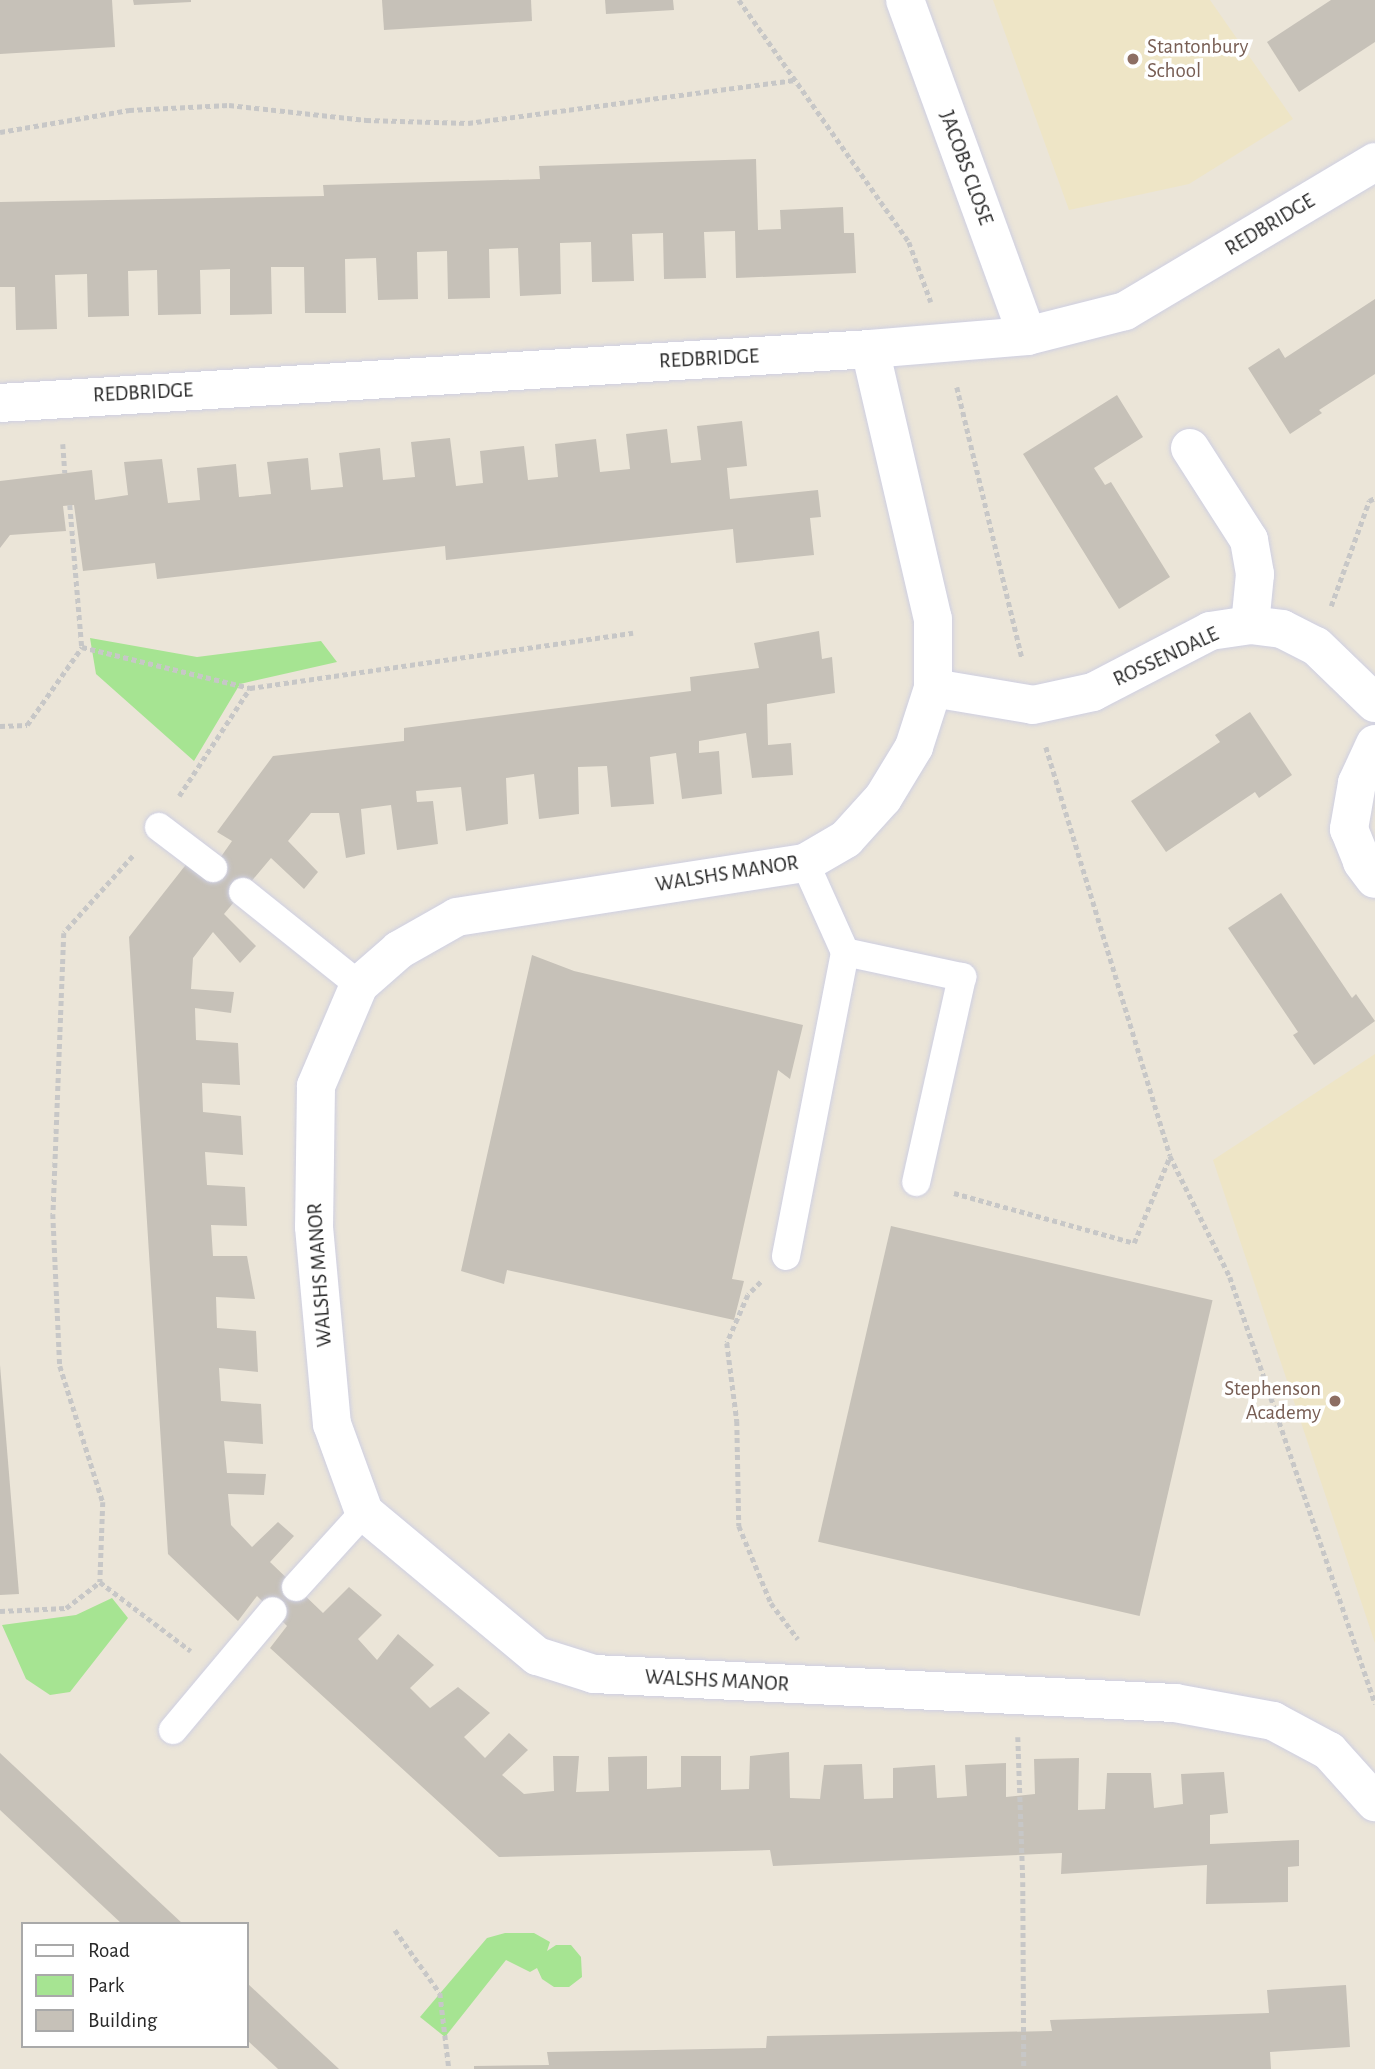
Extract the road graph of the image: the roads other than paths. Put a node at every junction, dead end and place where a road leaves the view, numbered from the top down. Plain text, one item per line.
1 (905, 0) edge
2 (1375, 162) edge
3 (1027, 336) junction
4 (870, 349) junction
5 (0, 403) edge
6 (1190, 447) dead end
7 (1250, 625) junction
8 (933, 688) junction
9 (1375, 703) edge
10 (1375, 744) edge
11 (159, 827) road end
12 (805, 863) junction
13 (213, 868) dead end
14 (1375, 879) edge
15 (243, 892) dead end
16 (845, 952) junction
17 (359, 985) junction
18 (916, 1182) road end
19 (786, 1256) road end
20 (363, 1512) junction
21 (296, 1587) dead end
22 (273, 1611) dead end
23 (173, 1730) dead end
24 (1375, 1802) edge

1 - 3 street, JACOBS CLOSE
2 - 3 street, REDBRIDGE
3 - 4 street, REDBRIDGE
4 - 5 street, REDBRIDGE
4 - 8 street, WALSHS MANOR
6 - 7 street
7 - 8 street, ROSSENDALE
7 - 9 street, ROSSENDALE
8 - 12 street, WALSHS MANOR
10 - 14 street
11 - 13 lane
12 - 16 lane
12 - 17 street, WALSHS MANOR
15 - 17 lane
16 - 18 lane
16 - 19 lane
17 - 20 street, WALSHS MANOR
20 - 21 lane
20 - 24 street, WALSHS MANOR
22 - 23 lane

